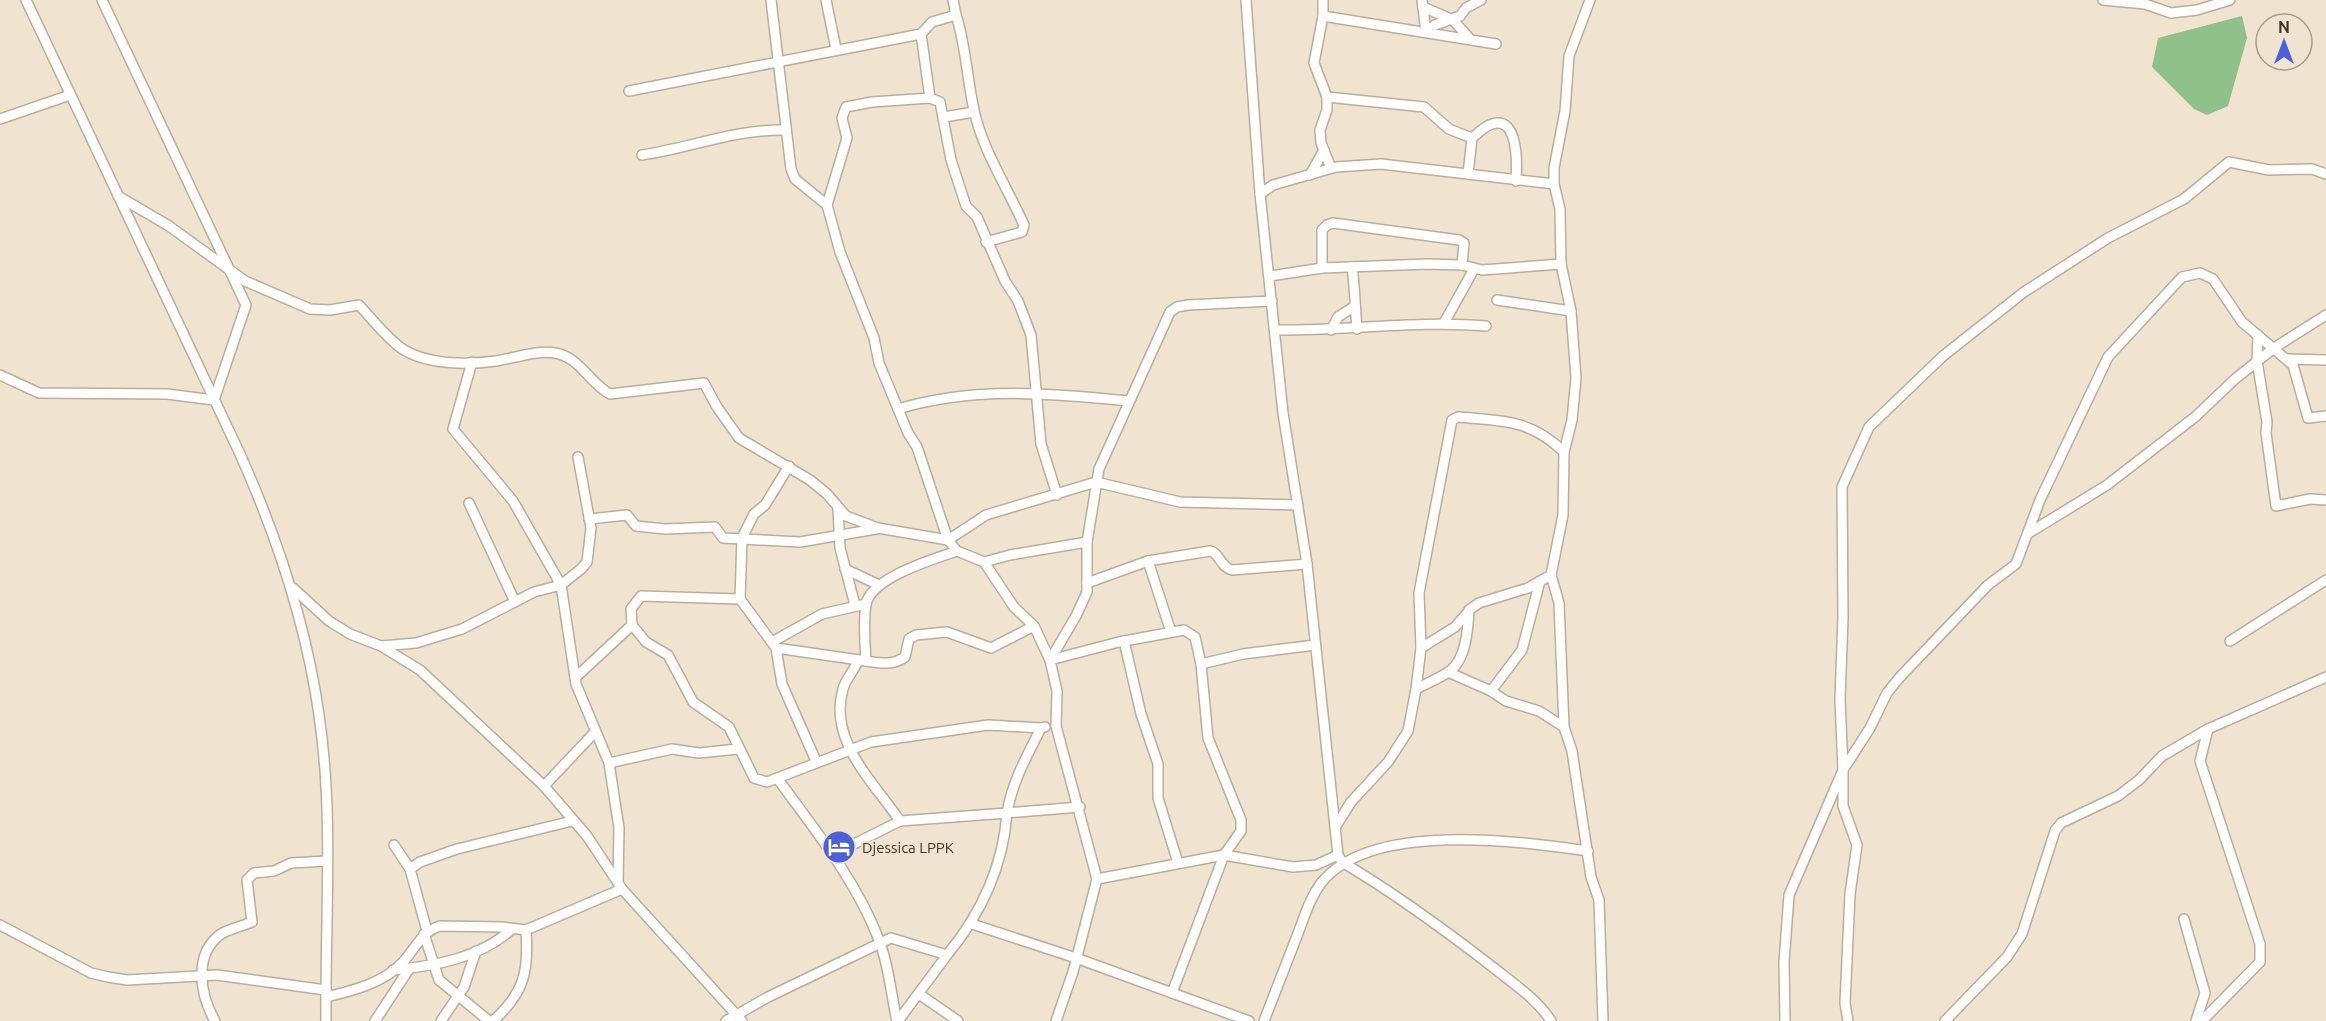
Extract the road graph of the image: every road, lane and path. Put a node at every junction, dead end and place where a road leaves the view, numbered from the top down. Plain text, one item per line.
1 (26, 0) edge
2 (102, 0) edge
3 (771, 0) edge
4 (826, 0) edge
5 (952, 0) edge
6 (1246, 0) edge
7 (1323, 0) edge
8 (1481, 0) edge
9 (1590, 0) edge
10 (2103, 0) edge
11 (2230, 0) edge
12 (1423, 4) edge
13 (956, 15) junction
14 (1323, 16) junction
15 (1453, 20) junction
16 (1426, 32) junction
17 (921, 34) junction
18 (1470, 39) junction
19 (1496, 44) dead end
20 (836, 50) junction
21 (779, 60) junction
22 (628, 91) dead end
23 (70, 95) junction
24 (1327, 97) junction
25 (930, 98) junction
26 (974, 112) junction
27 (944, 117) junction
28 (0, 119) edge
29 (785, 130) junction
30 (1472, 138) junction
31 (1324, 150) junction
32 (642, 155) dead end
33 (2326, 166) edge
34 (1331, 168) junction
35 (2312, 169) junction
36 (1468, 174) junction
37 (2326, 174) edge
38 (1310, 175) junction
39 (1516, 181) junction
40 (1554, 184) junction
41 (1260, 194) junction
42 (118, 196) junction
43 (827, 205) junction
44 (986, 242) junction
45 (1561, 264) junction
46 (1462, 266) junction
47 (1352, 267) junction
48 (1322, 268) junction
49 (228, 269) junction
50 (1474, 269) junction
51 (1270, 276) junction
52 (1497, 300) dead end
53 (1272, 301) junction
54 (1355, 306) junction
55 (1571, 311) junction
56 (2326, 315) edge
57 (1444, 322) junction
58 (1486, 326) dead end
59 (1357, 329) junction
60 (1275, 330) junction
61 (1331, 330) junction
62 (2258, 335) junction
63 (2274, 348) junction
64 (2287, 359) junction
65 (2326, 360) edge
66 (2257, 361) junction
67 (472, 362) junction
68 (0, 375) edge
69 (1035, 393) junction
70 (214, 400) junction
71 (1129, 401) junction
72 (898, 409) junction
73 (2326, 416) edge
74 (1564, 452) junction
75 (579, 457) dead end
76 (789, 466) junction
77 (1096, 482) junction
78 (1057, 495) junction
79 (2326, 500) edge
80 (469, 502) dead end
81 (1298, 505) junction
82 (838, 509) junction
83 (590, 519) junction
84 (878, 528) junction
85 (2028, 534) junction
86 (839, 537) junction
87 (742, 538) junction
88 (948, 540) junction
89 (1087, 542) junction
90 (957, 551) junction
91 (1148, 561) junction
92 (984, 562) junction
93 (1307, 564) junction
94 (845, 569) junction
95 (1551, 575) junction
96 (2326, 580) edge
97 (1540, 581) junction
98 (1088, 583) junction
99 (561, 585) junction
100 (879, 585) junction
101 (293, 588) junction
102 (740, 599) junction
103 (515, 602) junction
104 (866, 604) junction
105 (855, 605) junction
106 (1469, 610) junction
107 (632, 625) junction
108 (1034, 626) junction
109 (1171, 632) junction
110 (1124, 641) junction
111 (2230, 641) dead end
112 (774, 645) junction
113 (1315, 645) junction
114 (381, 646) junction
115 (1421, 648) junction
116 (862, 660) junction
117 (1050, 660) junction
118 (1201, 664) junction
119 (1448, 672) junction
120 (2326, 677) edge
121 (575, 678) junction
122 (1416, 689) junction
123 (1491, 691) junction
124 (1056, 726) junction
125 (1564, 727) junction
126 (1041, 728) junction
127 (2208, 729) junction
128 (596, 732) junction
129 (738, 749) junction
130 (849, 749) junction
131 (816, 761) junction
132 (609, 763) junction
133 (1844, 770) junction
134 (777, 778) junction
135 (544, 786) junction
136 (1080, 807) junction
137 (1007, 813) junction
138 (572, 821) junction
139 (900, 821) junction
140 (1336, 826) junction
141 (394, 845) dead end
142 (1588, 851) junction
143 (834, 854) junction
144 (1224, 855) junction
145 (1340, 858) junction
146 (327, 861) junction
147 (1178, 863) junction
148 (410, 869) junction
149 (1097, 879) junction
150 (620, 887) junction
151 (2184, 920) dead end
152 (972, 924) junction
153 (0, 925) edge
154 (512, 929) junction
155 (526, 930) junction
156 (426, 933) junction
157 (880, 942) junction
158 (476, 951) junction
159 (947, 956) junction
160 (1076, 958) junction
161 (433, 966) junction
162 (409, 969) junction
163 (393, 970) junction
164 (201, 976) junction
165 (1172, 993) junction
166 (326, 994) junction
167 (919, 994) junction
168 (458, 998) junction
169 (740, 1018) edge
170 (215, 1021) edge
171 (326, 1021) edge
172 (375, 1021) edge
173 (441, 1021) edge
174 (491, 1021) edge
175 (726, 1021) edge
176 (898, 1021) edge
177 (958, 1021) edge
178 (1056, 1021) edge
179 (1249, 1021) edge
180 (1264, 1021) edge
181 (1551, 1021) edge
182 (1603, 1021) edge
183 (1785, 1021) edge
184 (1848, 1021) edge
185 (1945, 1021) edge
186 (2196, 1021) edge
187 (2202, 1021) edge

1 - 23 street
2 - 49 street
3 - 21 street
4 - 20 street
5 - 13 street
6 - 41 street
7 - 14 street
8 - 15 street
9 - 40 street
10 - 11 street
12 - 15 street
12 - 16 street
13 - 17 street
13 - 26 street
14 - 16 street
14 - 24 street
15 - 16 street
15 - 18 street
16 - 18 street
17 - 20 street
17 - 25 street
18 - 19 street
20 - 21 street
21 - 22 street
21 - 29 street
23 - 28 street
23 - 42 street
24 - 30 street
24 - 31 street
25 - 27 street
25 - 43 street
26 - 27 street
26 - 44 street
27 - 44 street
29 - 32 street
29 - 43 street
30 - 36 street
30 - 39 street
31 - 34 street
31 - 38 street
33 - 35 street
34 - 36 street
34 - 38 street
35 - 37 street
35 - 133 street
36 - 39 street
38 - 41 street
39 - 40 street
40 - 45 street
41 - 51 street
42 - 49 street
42 - 70 street
43 - 72 street
44 - 69 street
45 - 50 street
45 - 55 street
46 - 47 street
46 - 48 street
46 - 50 street
47 - 48 street
47 - 54 street
48 - 51 street
49 - 67 street
49 - 70 street
50 - 57 street
51 - 53 street
52 - 55 street
53 - 60 street
53 - 71 street
54 - 59 street
54 - 61 street
55 - 74 street
56 - 63 street
57 - 58 street
57 - 59 street
59 - 61 street
60 - 61 street
60 - 81 street
62 - 63 street
62 - 66 street
62 - 85 street
63 - 64 street
63 - 66 street
64 - 65 street
64 - 73 street
66 - 79 street
66 - 85 street
67 - 76 street
67 - 99 street
68 - 70 street
69 - 71 street
69 - 72 street
69 - 78 street
70 - 101 street
71 - 77 street
72 - 88 street
74 - 95 street
74 - 115 street
75 - 83 street
76 - 82 street
76 - 87 street
77 - 78 street
77 - 81 street
77 - 89 street
78 - 88 street
80 - 103 street
81 - 93 street
82 - 84 street
82 - 86 street
83 - 87 street
83 - 99 street
84 - 86 street
84 - 88 street
85 - 133 street
86 - 87 street
86 - 94 street
87 - 102 street
88 - 90 street
89 - 92 street
89 - 98 street
90 - 92 street
90 - 100 street
91 - 93 street
91 - 98 street
91 - 109 street
92 - 108 street
93 - 113 street
94 - 100 street
94 - 105 street
95 - 97 street
95 - 125 street
96 - 111 street
97 - 106 street
97 - 123 street
98 - 117 street
99 - 103 street
99 - 121 street
100 - 104 street
101 - 114 street
101 - 146 street
102 - 107 street
102 - 112 street
103 - 114 street
104 - 105 street
104 - 116 street
105 - 112 street
106 - 115 street
106 - 119 street
107 - 121 street
107 - 129 street
108 - 116 street
108 - 117 street
109 - 110 street
109 - 118 street
110 - 117 street
110 - 147 street
112 - 116 street
112 - 131 street
113 - 118 street
113 - 140 street
114 - 135 street
115 - 122 street
116 - 130 street
117 - 124 street
118 - 144 street
119 - 122 street
119 - 123 street
120 - 127 street
121 - 128 street
122 - 140 street
123 - 125 street
124 - 126 street
124 - 136 street
125 - 142 street
126 - 130 street
126 - 137 street
127 - 185 street
127 - 187 street
128 - 132 street
128 - 135 street
129 - 132 street
129 - 134 street
130 - 131 street
130 - 139 street
131 - 134 street
132 - 150 street
133 - 183 street
133 - 184 street
134 - 143 street
135 - 138 street
136 - 137 street
136 - 149 street
137 - 139 street
137 - 152 street
138 - 148 street
138 - 150 street
139 - 143 street
140 - 145 street
141 - 148 street
142 - 145 street
142 - 182 street
143 - 157 street
144 - 145 street
144 - 147 street
144 - 165 street
145 - 180 street
145 - 181 street
146 - 164 street
146 - 166 street
147 - 149 street
148 - 156 street
149 - 160 street
150 - 155 street
150 - 169 street
151 - 186 street
152 - 159 street
152 - 160 street
153 - 164 street
154 - 155 street
154 - 156 street
154 - 158 street
155 - 174 street
156 - 161 street
156 - 163 street
157 - 159 street
157 - 169 street
157 - 176 street
158 - 161 street
158 - 168 street
159 - 167 street
160 - 165 street
160 - 178 street
161 - 162 street
161 - 168 street
162 - 163 street
162 - 172 street
163 - 166 street
164 - 166 street
164 - 170 street
165 - 179 street
166 - 171 street
167 - 176 street
167 - 177 street
168 - 173 street
168 - 174 street
169 - 175 street

